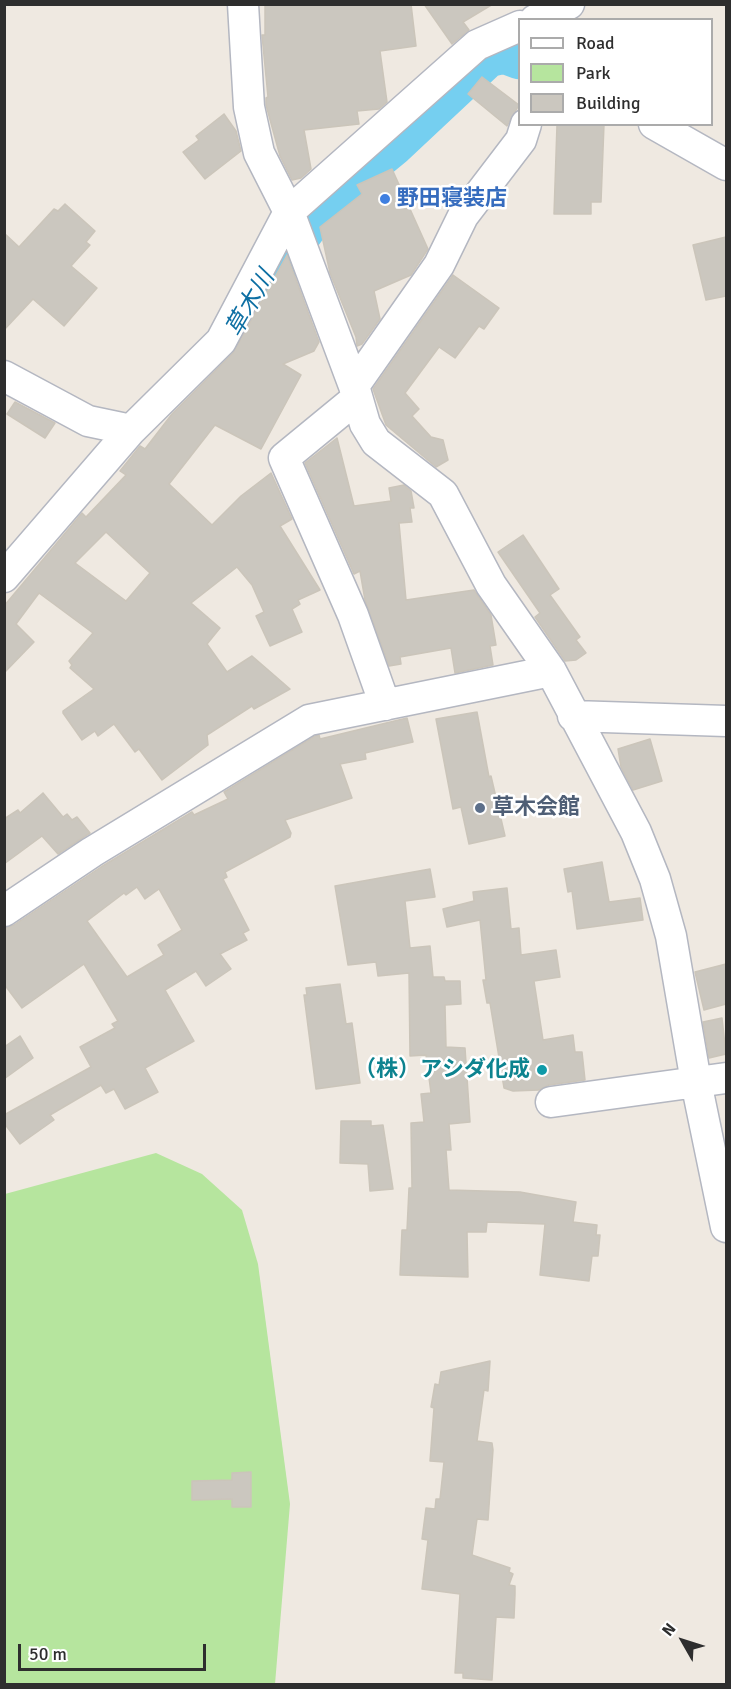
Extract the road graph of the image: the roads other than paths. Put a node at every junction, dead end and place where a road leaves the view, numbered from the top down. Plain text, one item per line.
1 (243, 4) edge
2 (518, 28) edge
3 (525, 126) edge
4 (658, 126) edge
5 (726, 165) edge
6 (294, 227) junction
7 (4, 376) edge
8 (356, 392) junction
9 (131, 430) junction
10 (4, 577) edge
11 (551, 671) junction
12 (385, 705) junction
13 (573, 716) junction
14 (726, 721) edge
15 (4, 911) edge
16 (726, 1078) edge
17 (696, 1082) junction
18 (551, 1102) dead end
19 (726, 1227) edge

1 - 6 street
2 - 6 street
3 - 8 street
4 - 5 street
6 - 8 street
6 - 9 street
7 - 9 street
8 - 11 street
8 - 12 street
9 - 10 street
11 - 12 street
11 - 13 street
12 - 15 street
13 - 14 street
13 - 17 street
16 - 17 street
17 - 18 street
17 - 19 street

